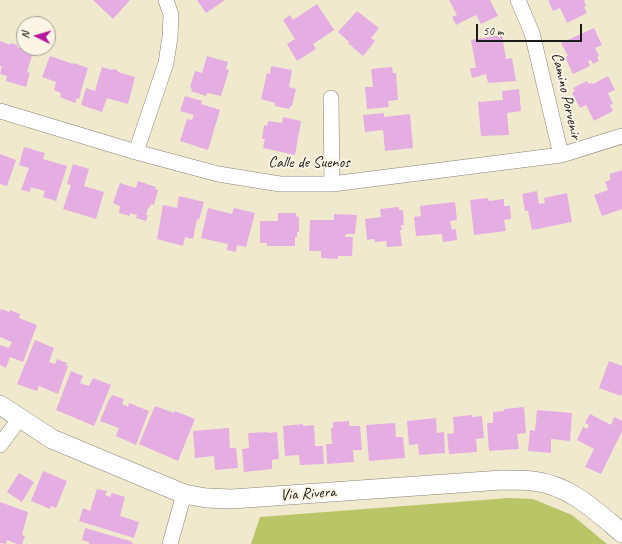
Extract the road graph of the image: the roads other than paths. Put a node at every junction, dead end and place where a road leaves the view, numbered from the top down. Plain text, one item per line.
1 (166, 0) edge
2 (518, 0) edge
3 (331, 98) dead end
4 (0, 111) edge
5 (622, 136) edge
6 (136, 152) junction
7 (561, 155) junction
8 (332, 184) junction
9 (0, 405) edge
10 (20, 418) junction
11 (0, 445) edge
12 (184, 494) junction
13 (622, 533) edge
14 (170, 544) edge

1 - 6 street
2 - 7 street, Camino Porvenir
3 - 8 street
4 - 6 street, Calle de Suenos
5 - 7 street, Calle de Suenos
6 - 8 street, Calle de Suenos
7 - 8 street, Calle de Suenos
9 - 10 street, Via Rivera
10 - 11 street
10 - 12 street, Via Rivera
12 - 13 street, Via Rivera
12 - 14 street

